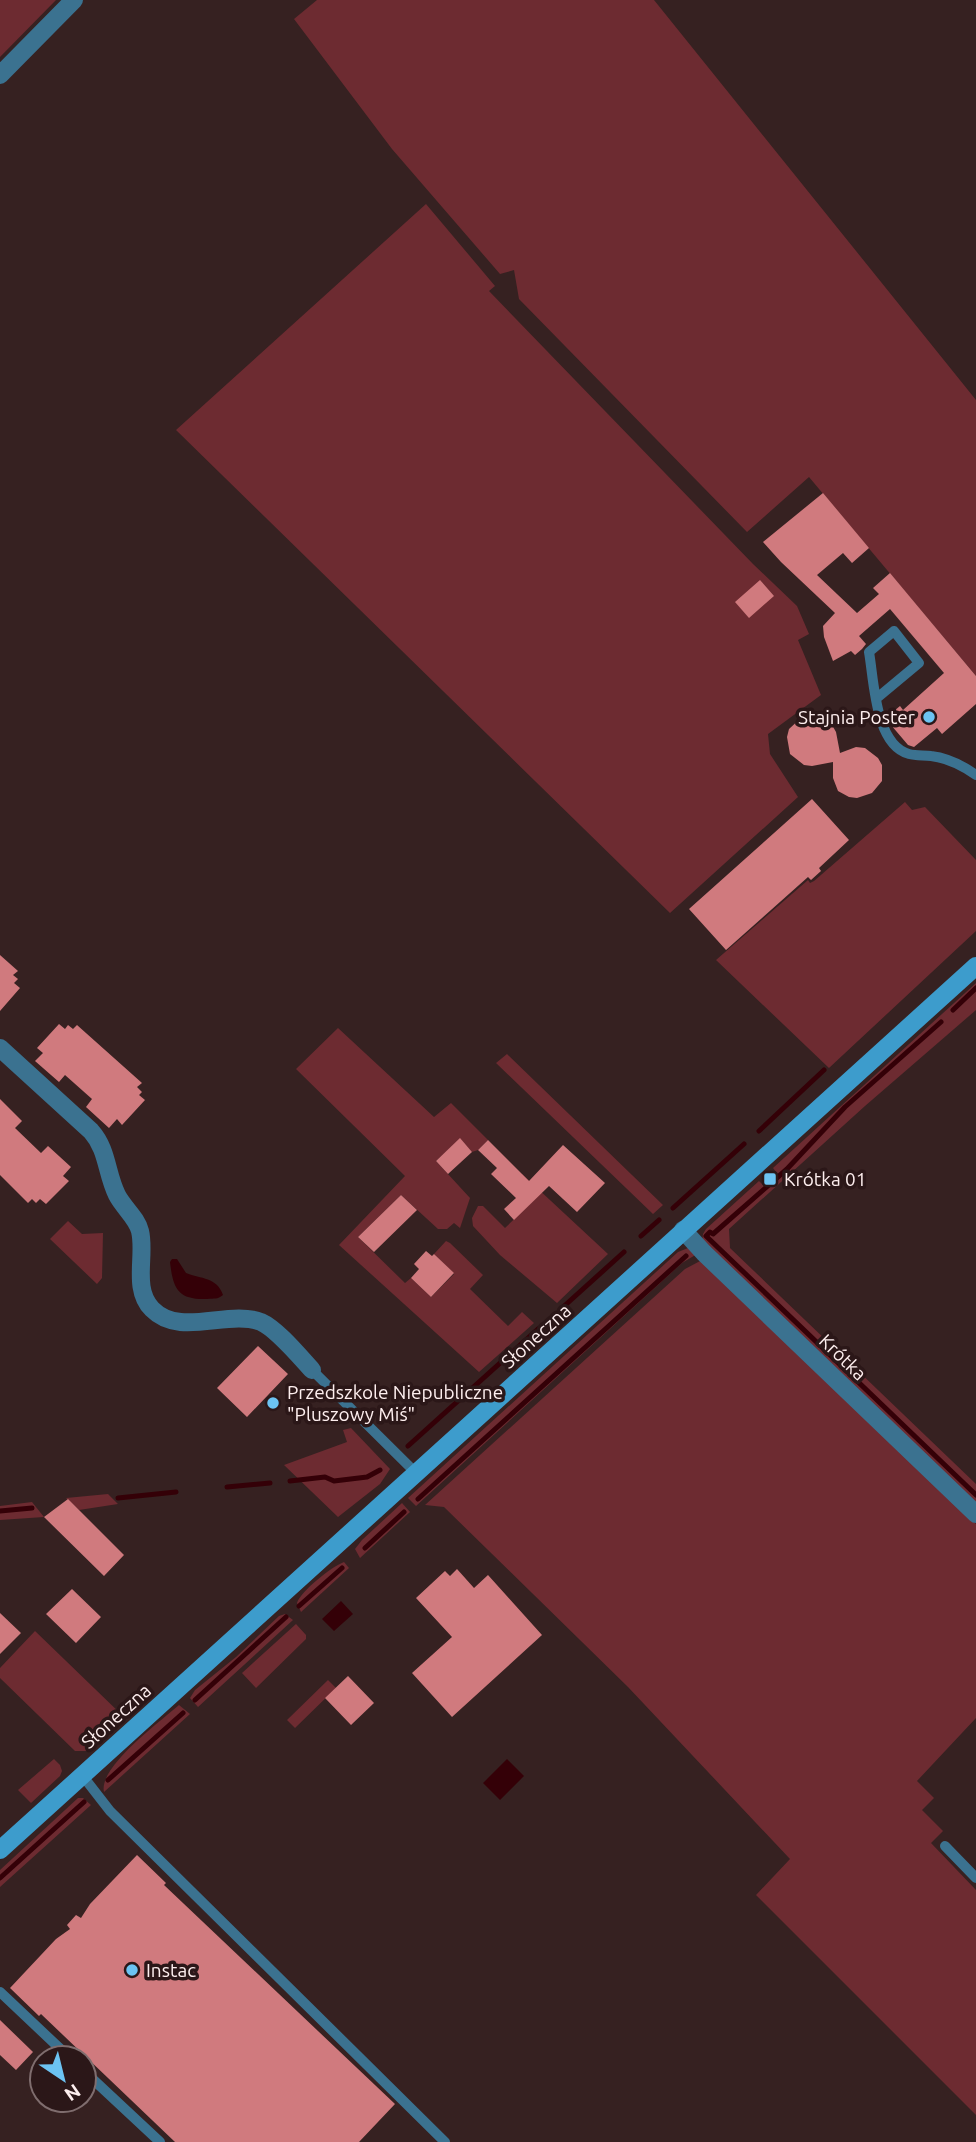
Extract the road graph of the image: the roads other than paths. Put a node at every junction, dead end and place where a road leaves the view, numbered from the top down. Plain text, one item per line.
1 (74, 0) edge
2 (0, 75) edge
3 (877, 698) junction
4 (976, 775) edge
5 (976, 966) edge
6 (0, 1048) edge
7 (683, 1230) junction
8 (312, 1370) joint
9 (416, 1473) junction
10 (976, 1514) edge
11 (82, 1775) junction
12 (945, 1846) dead end
13 (0, 1850) edge
14 (976, 1878) edge
15 (0, 1992) edge
16 (55, 2044) edge
17 (98, 2084) edge
18 (160, 2142) edge
19 (445, 2142) edge

1 - 2 street
3 - 3 lane
3 - 4 lane
5 - 7 main road, Słoneczna
6 - 8 street
7 - 9 main road, Słoneczna
7 - 10 street, Krótka
8 - 9 lane
9 - 11 main road, Słoneczna
11 - 13 main road, Słoneczna
11 - 19 lane
12 - 14 lane
15 - 16 lane
17 - 18 lane

